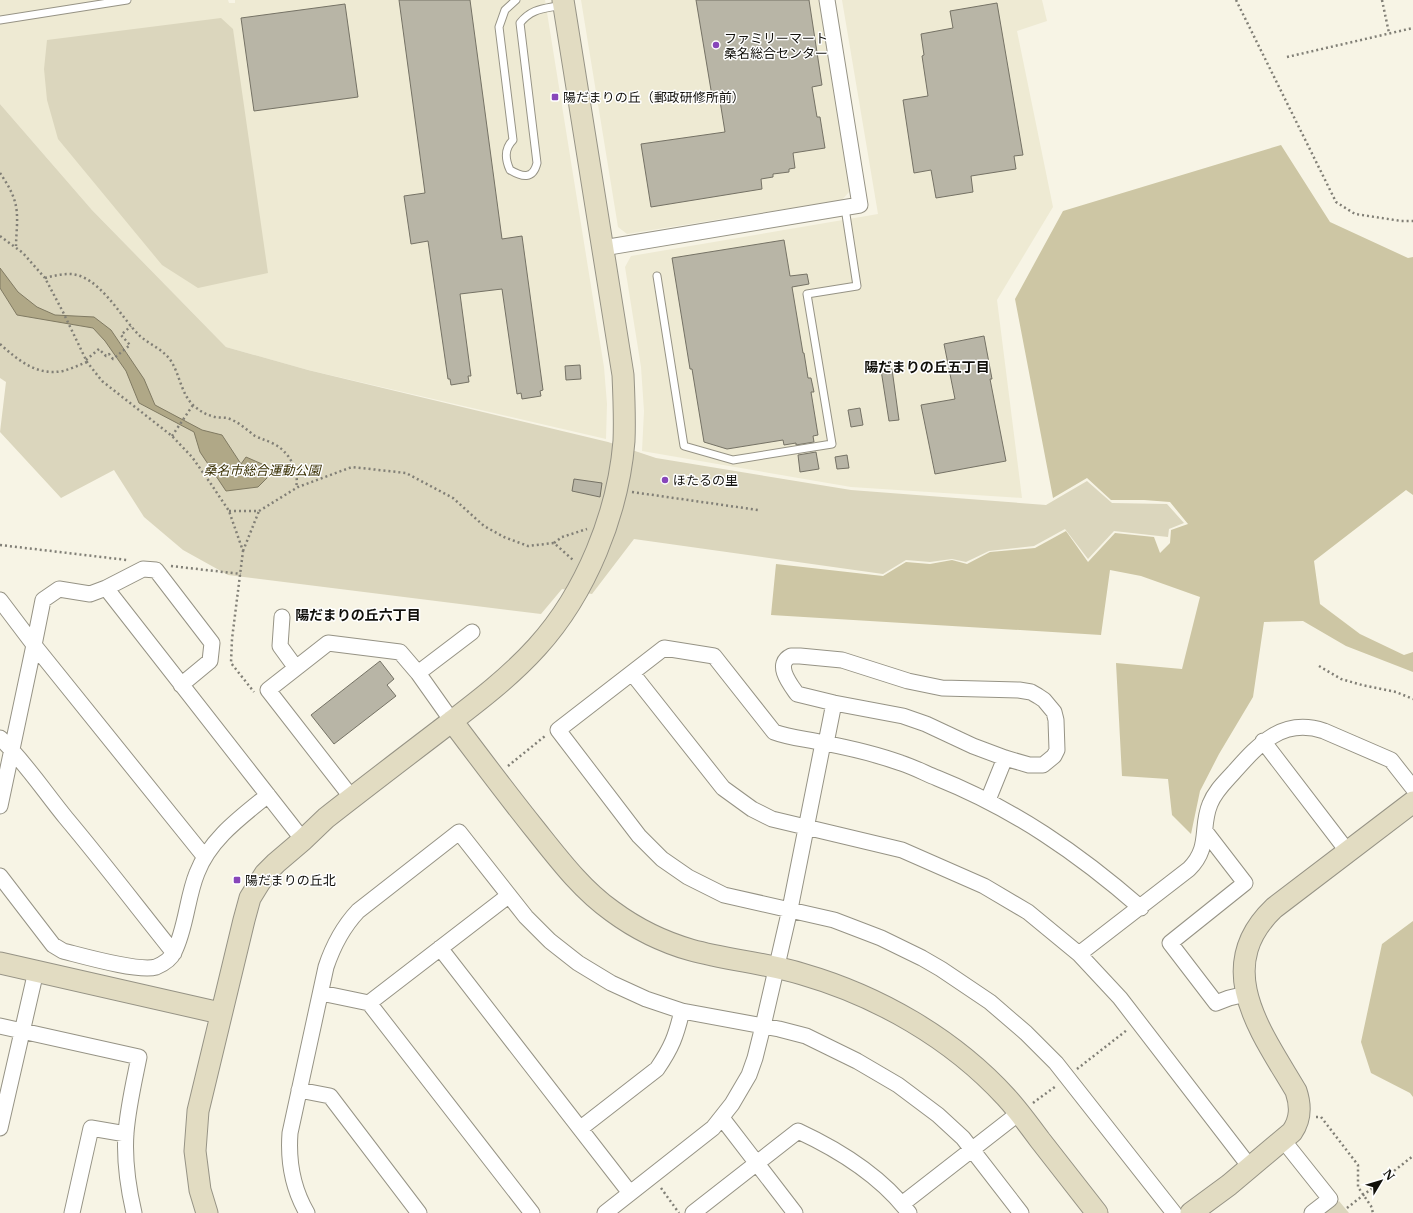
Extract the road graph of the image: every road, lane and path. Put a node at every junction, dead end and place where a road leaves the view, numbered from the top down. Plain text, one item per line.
1 (127, 0) edge
2 (516, 0) edge
3 (827, 0) edge
4 (1236, 0) edge
5 (1382, 0) edge
6 (564, 2) edge
7 (0, 20) edge
8 (1413, 28) edge
9 (1389, 33) junction
10 (1287, 57) dead end
11 (0, 173) edge
12 (844, 208) junction
13 (1413, 221) edge
14 (0, 236) edge
15 (16, 247) junction
16 (603, 248) junction
17 (657, 276) dead end
18 (45, 278) junction
19 (132, 326) junction
20 (0, 344) edge
21 (86, 361) junction
22 (193, 405) junction
23 (172, 436) junction
24 (296, 488) junction
25 (626, 491) dead end
26 (758, 510) dead end
27 (229, 511) junction
28 (259, 511) junction
29 (590, 527) dead end
30 (554, 543) junction
31 (0, 545) edge
32 (243, 551) junction
33 (132, 561) dead end
34 (576, 562) dead end
35 (171, 566) dead end
36 (241, 574) junction
37 (106, 588) junction
38 (0, 600) edge
39 (282, 617) dead end
40 (472, 632) dead end
41 (34, 645) junction
42 (1319, 666) dead end
43 (296, 668) junction
44 (418, 673) junction
45 (632, 673) junction
46 (181, 685) junction
47 (258, 697) dead end
48 (1413, 699) edge
49 (834, 703) junction
50 (452, 721) junction
51 (558, 730) junction
52 (0, 738) edge
53 (1263, 741) junction
54 (825, 743) junction
55 (12, 750) junction
56 (1005, 758) junction
57 (506, 767) dead end
58 (1413, 788) edge
59 (268, 795) junction
60 (352, 798) junction
61 (988, 800) junction
62 (1413, 802) edge
63 (0, 806) edge
64 (807, 826) junction
65 (1206, 831) junction
66 (303, 840) junction
67 (1348, 852) junction
68 (204, 856) junction
69 (0, 876) edge
70 (508, 896) junction
71 (1141, 908) junction
72 (790, 909) junction
73 (440, 948) junction
74 (174, 953) junction
75 (1079, 954) junction
76 (0, 963) edge
77 (775, 967) junction
78 (36, 971) junction
79 (321, 992) junction
80 (1246, 994) junction
81 (369, 1002) junction
82 (682, 1011) junction
83 (220, 1013) junction
84 (1139, 1021) junction
85 (0, 1026) edge
86 (763, 1026) junction
87 (21, 1031) junction
88 (1068, 1076) junction
89 (299, 1090) junction
90 (1024, 1110) junction
91 (1299, 1116) junction
92 (722, 1118) junction
93 (0, 1128) edge
94 (581, 1128) junction
95 (126, 1134) junction
96 (1283, 1140) junction
97 (972, 1150) junction
98 (1413, 1156) edge
99 (756, 1163) junction
100 (1250, 1167) junction
101 (658, 1184) dead end
102 (630, 1193) junction
103 (1364, 1196) junction
104 (1347, 1208) dead end
105 (906, 1209) edge
106 (72, 1213) edge
107 (134, 1213) edge
108 (207, 1213) edge
109 (308, 1213) edge
110 (419, 1213) edge
111 (532, 1213) edge
112 (605, 1213) edge
113 (679, 1213) edge
114 (692, 1213) edge
115 (795, 1213) edge
116 (1021, 1213) edge
117 (1097, 1213) edge
118 (1174, 1213) edge
119 (1191, 1213) edge
120 (1312, 1213) edge
121 (1373, 1213) edge

1 - 7 lane
2 - 6 lane
3 - 12 street
4 - 13 path
5 - 9 path
6 - 16 street
8 - 9 path
9 - 10 path
11 - 15 path
12 - 16 street
12 - 17 lane
14 - 15 path
15 - 18 path
16 - 50 street
18 - 19 path
18 - 21 path
19 - 21 path
19 - 22 path
20 - 21 path
21 - 23 path
22 - 23 path
22 - 24 path
23 - 27 path
24 - 28 path
24 - 30 path
25 - 26 path
27 - 28 path
27 - 32 path
28 - 32 path
29 - 30 path
30 - 34 path
31 - 33 path
32 - 36 path
35 - 36 path
36 - 47 path
37 - 41 street
37 - 46 street
37 - 46 street
38 - 41 street
39 - 43 street
40 - 44 street
41 - 55 street
41 - 68 street
42 - 48 path
43 - 44 street
43 - 60 street
44 - 50 street
45 - 51 street
45 - 54 street
45 - 64 street
46 - 59 street
49 - 54 street
49 - 56 street
49 - 56 street
50 - 60 street
50 - 77 street
51 - 57 path
51 - 72 street
52 - 55 street
53 - 58 street
53 - 65 street
53 - 67 street
54 - 61 street
54 - 64 street
55 - 63 street
55 - 74 street
56 - 61 street
59 - 66 street
59 - 68 street
60 - 66 street
61 - 71 street
62 - 67 street
64 - 72 street
64 - 75 street
65 - 71 street
65 - 80 street
66 - 83 street
67 - 80 street
68 - 74 street
69 - 74 street
70 - 73 street
70 - 79 street
70 - 82 street
71 - 75 street
72 - 77 street
72 - 88 street
73 - 81 street
73 - 94 street
75 - 84 street
76 - 78 street
77 - 86 street
77 - 90 street
78 - 83 street
78 - 87 street
79 - 81 street
79 - 89 street
80 - 91 street
81 - 111 street
82 - 86 street
82 - 94 street
83 - 108 street
84 - 88 path
84 - 100 street
85 - 87 street
86 - 92 street
86 - 97 street
87 - 93 street
87 - 95 street
88 - 90 path
88 - 118 street
89 - 109 street
89 - 110 street
90 - 97 street
90 - 117 street
91 - 96 street
91 - 103 path
92 - 99 street
92 - 102 street
94 - 102 street
95 - 106 street
95 - 107 street
96 - 100 street
96 - 120 street
97 - 105 street
97 - 116 street
98 - 103 path
99 - 105 street
99 - 114 street
99 - 115 street
100 - 119 street
101 - 113 path
102 - 112 street
103 - 104 path
103 - 121 path

